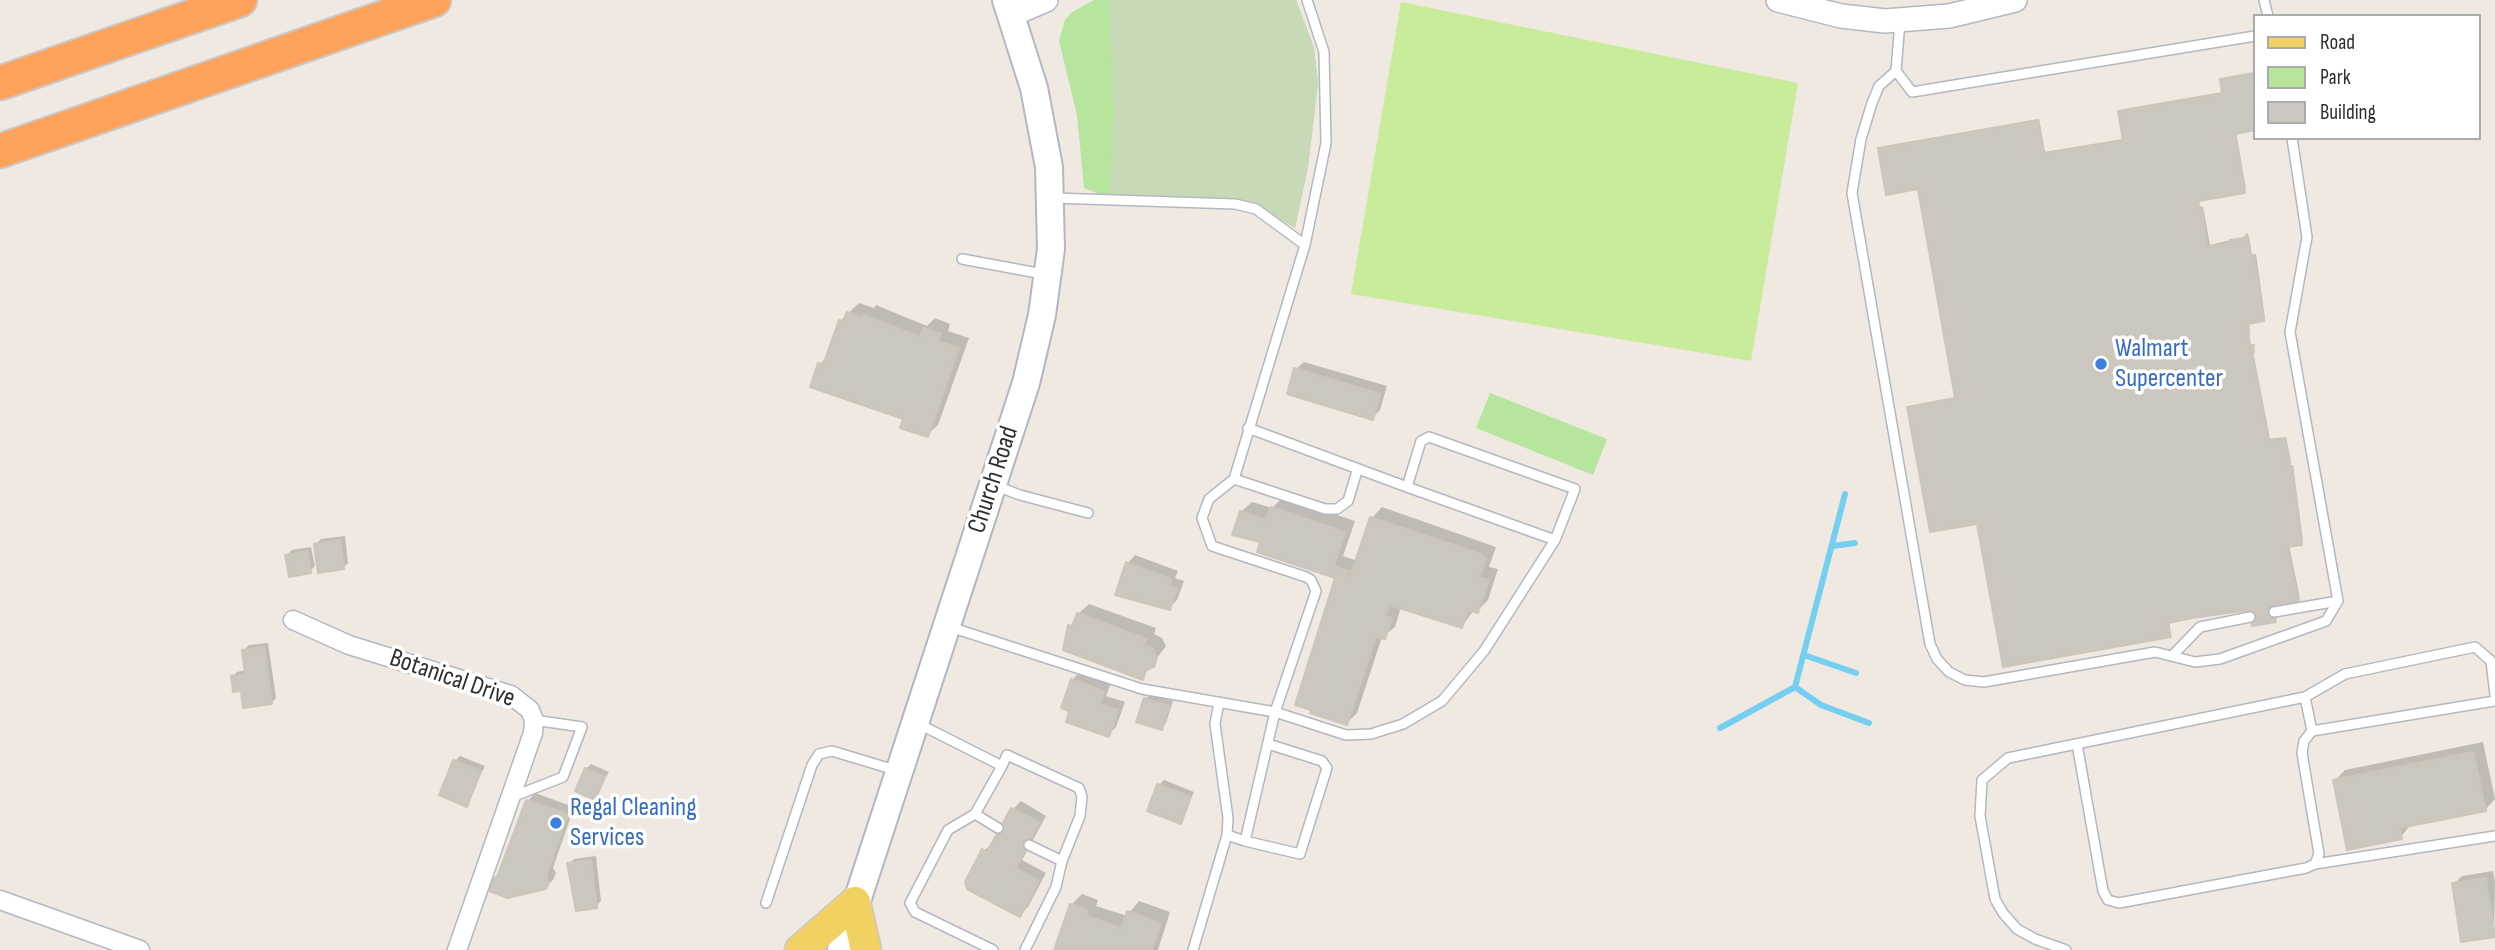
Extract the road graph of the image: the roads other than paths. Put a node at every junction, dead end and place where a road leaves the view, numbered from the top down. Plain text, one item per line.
1 (240, 0) edge
2 (434, 0) edge
3 (1046, 0) edge
4 (1307, 0) edge
5 (1778, 0) edge
6 (2015, 0) edge
7 (1009, 7) edge
8 (1900, 21) junction
9 (2254, 36) edge
10 (1896, 71) junction
11 (0, 83) edge
12 (2292, 140) edge
13 (0, 151) edge
14 (1051, 198) junction
15 (1305, 245) junction
16 (962, 259) dead end
17 (1049, 275) junction
18 (1248, 428) junction
19 (1357, 471) junction
20 (1234, 479) junction
21 (992, 485) junction
22 (1407, 487) junction
23 (1088, 513) dead end
24 (1555, 540) junction
25 (2338, 601) junction
26 (2274, 612) dead end
27 (2250, 617) dead end
28 (293, 620) dead end
29 (946, 625) junction
30 (2172, 656) junction
31 (2495, 695) edge
32 (2305, 697) junction
33 (2495, 701) edge
34 (1219, 702) junction
35 (1275, 712) junction
36 (534, 720) junction
37 (914, 722) junction
38 (2312, 731) junction
39 (1268, 744) junction
40 (2077, 744) junction
41 (1002, 766) junction
42 (897, 771) junction
43 (512, 797) junction
44 (975, 814) junction
45 (998, 828) dead end
46 (1227, 835) junction
47 (2495, 836) edge
48 (1245, 841) junction
49 (1029, 845) dead end
50 (1062, 861) junction
51 (2315, 864) junction
52 (0, 900) edge
53 (855, 902) junction
54 (766, 903) dead end
55 (140, 950) edge
56 (457, 950) edge
57 (800, 950) edge
58 (841, 950) edge
59 (866, 950) edge
60 (993, 950) edge
61 (1025, 950) edge
62 (1194, 950) edge
63 (2066, 950) edge

1 - 11 highway
2 - 13 highway
3 - 7 street
4 - 15 lane
5 - 8 street
6 - 8 street
7 - 14 main road, Church Road
8 - 10 lane
9 - 10 lane
10 - 30 lane
12 - 25 lane
14 - 15 lane
14 - 17 main road, Church Road
15 - 18 lane
16 - 17 lane
17 - 21 main road, Church Road
18 - 19 lane
18 - 20 lane
19 - 20 lane
19 - 22 lane
20 - 35 lane
21 - 23 lane
21 - 29 main road, Church Road
22 - 24 lane
22 - 24 lane
24 - 35 lane
25 - 26 lane
25 - 30 lane
27 - 30 lane
28 - 36 street, Botanical Drive
29 - 34 lane
29 - 37 main road, Church Road
31 - 32 lane
32 - 38 lane
32 - 40 lane
33 - 38 lane
34 - 35 lane
34 - 46 lane
35 - 39 lane
36 - 43 street, Botanical Drive
36 - 43 lane
37 - 41 lane
37 - 42 main road, Church Road
38 - 51 lane
39 - 48 lane
39 - 48 lane
40 - 51 lane
40 - 63 lane
41 - 44 lane
41 - 50 lane
42 - 53 main road, Church Road
42 - 54 lane
43 - 56 street, Botanical Drive
44 - 45 lane
44 - 60 lane
46 - 48 lane
46 - 62 lane
47 - 51 lane
49 - 50 lane
50 - 61 lane
52 - 55 street
53 - 57 main road
53 - 58 main road, Church Road
53 - 59 main road

